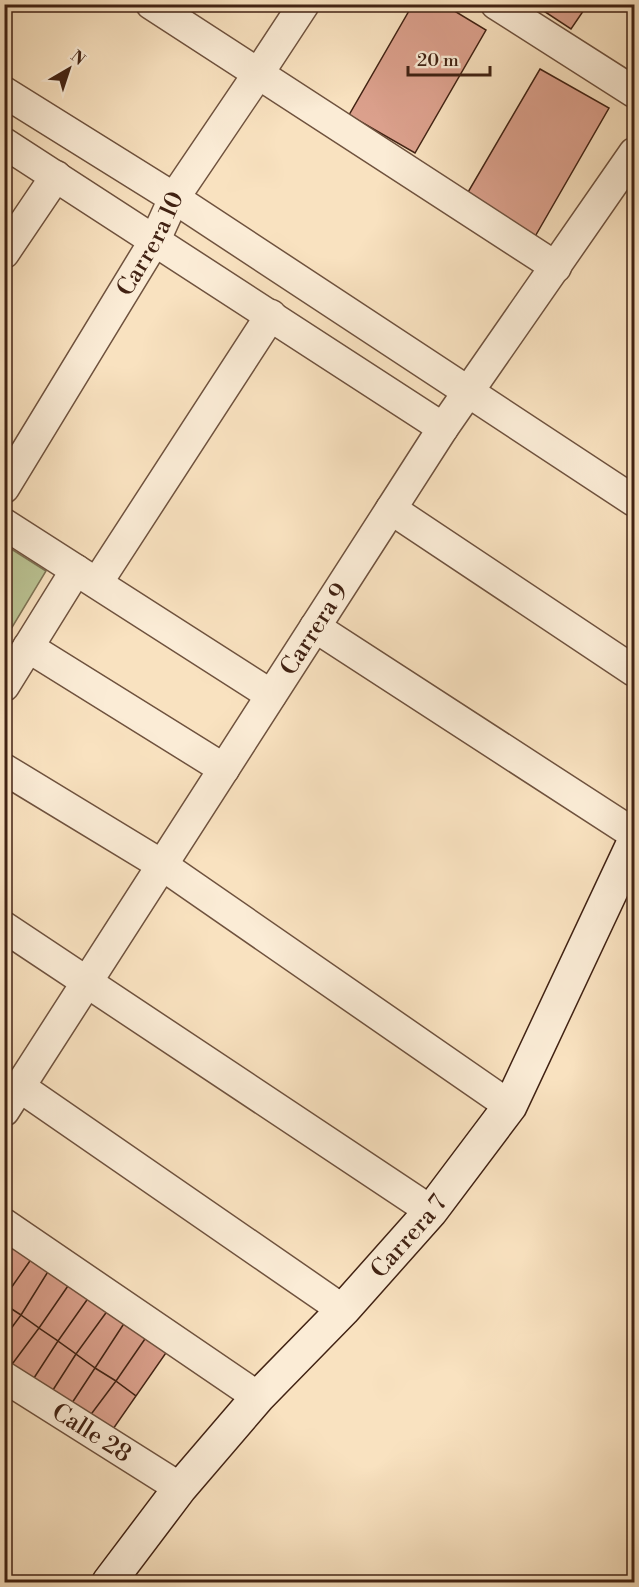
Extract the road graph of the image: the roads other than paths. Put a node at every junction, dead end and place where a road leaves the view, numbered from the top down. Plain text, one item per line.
1 (151, 4) edge
2 (304, 4) edge
3 (496, 4) edge
4 (258, 74) junction
5 (4, 92) edge
6 (634, 92) edge
7 (4, 142) edge
8 (634, 153) edge
9 (56, 176) junction
10 (174, 198) junction
11 (155, 240) junction
12 (4, 253) edge
13 (556, 267) junction
14 (271, 315) junction
15 (469, 392) junction
16 (443, 428) junction
17 (4, 488) edge
18 (634, 501) edge
19 (390, 509) junction
20 (4, 524) edge
21 (87, 577) junction
22 (315, 627) junction
23 (28, 647) junction
24 (634, 671) edge
25 (4, 686) edge
26 (271, 695) junction
27 (4, 769) edge
28 (224, 769) junction
29 (634, 834) edge
30 (634, 843) edge
31 (162, 866) junction
32 (4, 927) edge
33 (88, 981) junction
34 (12, 1099) edge
35 (510, 1106) junction
36 (432, 1211) junction
37 (4, 1224) edge
38 (342, 1311) junction
39 (4, 1377) edge
40 (258, 1397) junction
41 (180, 1488) junction
42 (109, 1582) edge

1 - 4 street
2 - 4 street, Carrera 10
3 - 6 street
4 - 10 street, Carrera 10
4 - 13 street
5 - 10 street
7 - 9 street
8 - 13 street, Carrera 9
9 - 11 street
9 - 12 street
10 - 11 street, Carrera 10
10 - 15 street
11 - 14 street
11 - 17 street, Carrera 10
13 - 15 street, Carrera 9
14 - 16 street
14 - 21 street
15 - 16 street, Carrera 9
15 - 18 street
16 - 19 street, Carrera 9
19 - 22 street, Carrera 9
19 - 24 street
20 - 21 street
21 - 23 street
21 - 26 street
22 - 26 street, Carrera 9
22 - 29 street
23 - 25 street
23 - 28 street
26 - 28 street, Carrera 9
27 - 31 street
28 - 31 street, Carrera 9
30 - 35 street, Carrera 7
31 - 33 street, Carrera 9
31 - 35 street
32 - 33 street
33 - 34 street, Carrera 9
33 - 36 street
34 - 38 street
35 - 36 street, Carrera 7
36 - 38 street, Carrera 7
37 - 40 street
38 - 40 street, Carrera 7
39 - 41 street, Calle 28
40 - 41 street, Carrera 7
41 - 42 street, Carrera 7

